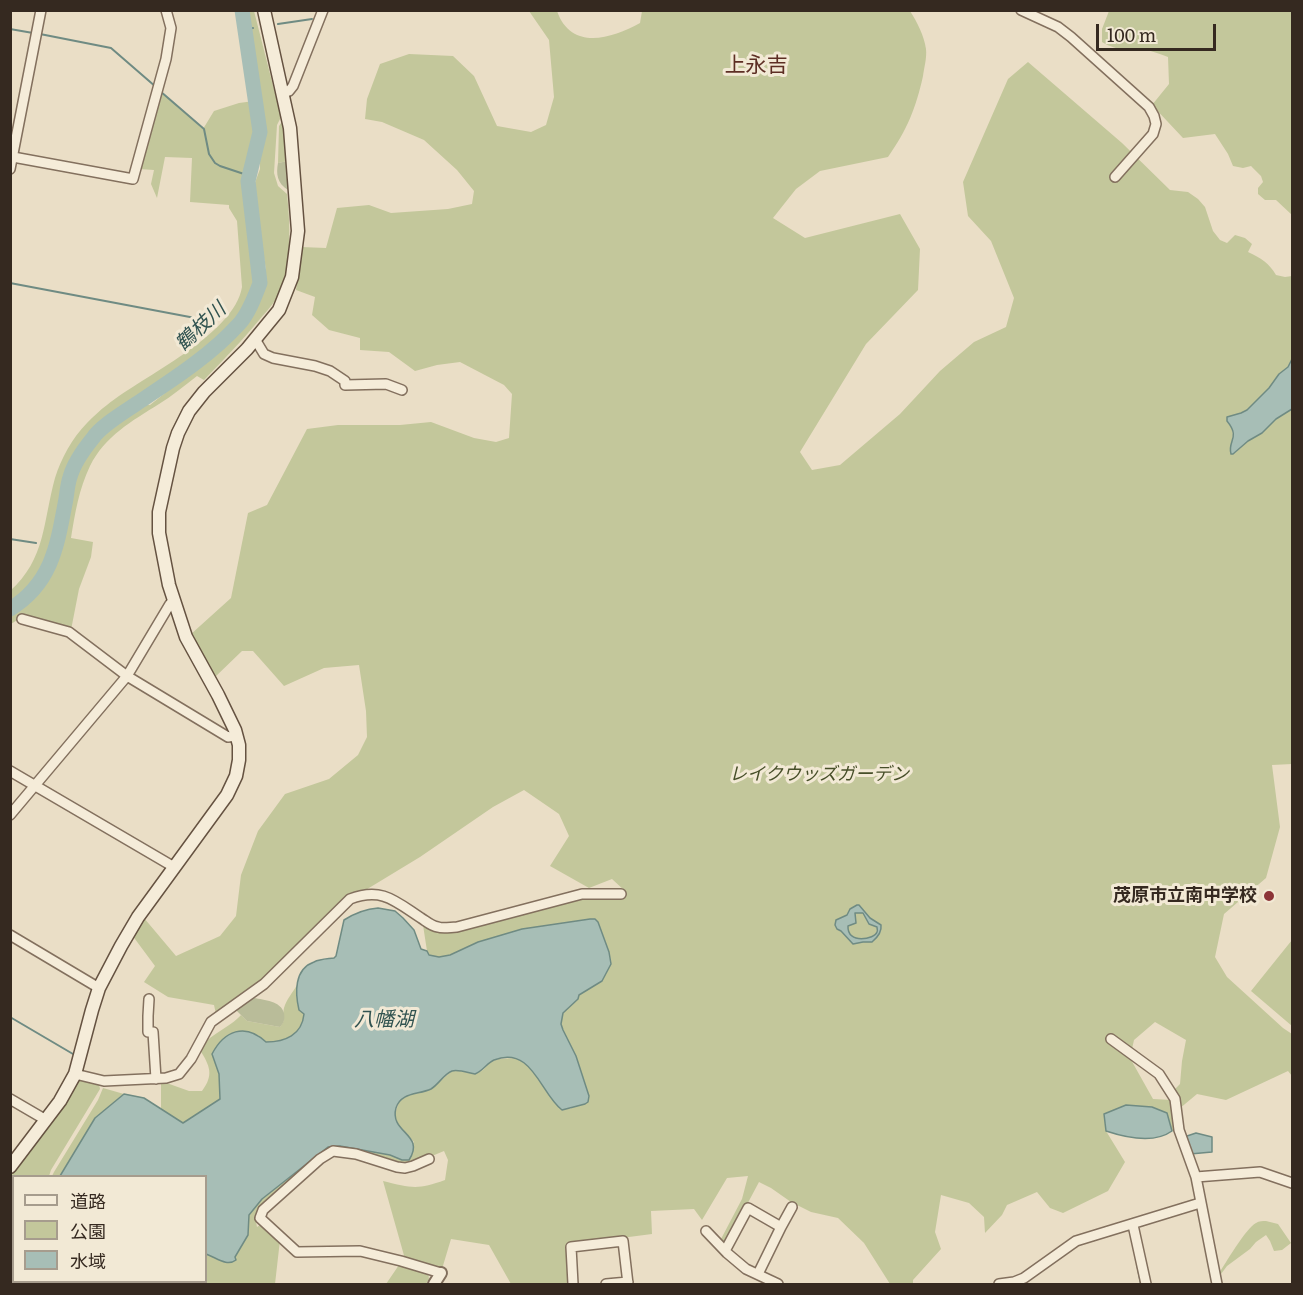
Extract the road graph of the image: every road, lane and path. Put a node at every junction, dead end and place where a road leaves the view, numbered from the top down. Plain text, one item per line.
1 (41, 10) edge
2 (166, 10) edge
3 (264, 10) edge
4 (323, 10) edge
5 (1021, 10) edge
6 (283, 93) junction
7 (13, 157) junction
8 (10, 169) edge
9 (1115, 177) dead end
10 (255, 339) junction
11 (402, 390) dead end
12 (175, 603) junction
13 (21, 620) dead end
14 (127, 676) junction
15 (236, 736) junction
16 (10, 771) edge
17 (35, 785) junction
18 (10, 815) edge
19 (174, 867) junction
20 (621, 894) dead end
21 (10, 935) edge
22 (99, 988) junction
23 (149, 999) dead end
24 (1111, 1039) dead end
25 (75, 1074) junction
26 (156, 1079) junction
27 (10, 1099) edge
28 (46, 1120) junction
29 (429, 1159) dead end
30 (10, 1167) edge
31 (1196, 1178) junction
32 (1293, 1183) edge
33 (1200, 1203) junction
34 (792, 1207) dead end
35 (1133, 1225) junction
36 (781, 1227) junction
37 (706, 1231) dead end
38 (725, 1251) junction
39 (441, 1273) joint
40 (758, 1274) junction
41 (628, 1283) edge
42 (434, 1284) edge
43 (573, 1284) edge
44 (606, 1284) edge
45 (778, 1284) edge
46 (999, 1284) edge
47 (1146, 1284) edge
48 (1217, 1284) edge

1 - 7 street
2 - 7 street
3 - 6 main road
4 - 6 street
5 - 9 street
6 - 10 main road
7 - 8 street
10 - 11 street
10 - 12 main road
12 - 14 street
12 - 15 main road
13 - 14 street
14 - 15 street
14 - 17 street
15 - 19 main road
16 - 17 street
17 - 18 street
17 - 19 street
19 - 22 main road
20 - 26 street
21 - 22 street
22 - 25 main road
23 - 26 street
24 - 31 street
25 - 26 street
25 - 28 main road
27 - 28 street
28 - 30 main road
29 - 39 street
31 - 32 street
31 - 33 street
33 - 35 street
33 - 48 street
34 - 36 street
35 - 46 street
35 - 47 street
36 - 38 street
36 - 40 street
37 - 38 street
38 - 40 street
39 - 42 street
40 - 45 street
41 - 43 street
41 - 44 street

